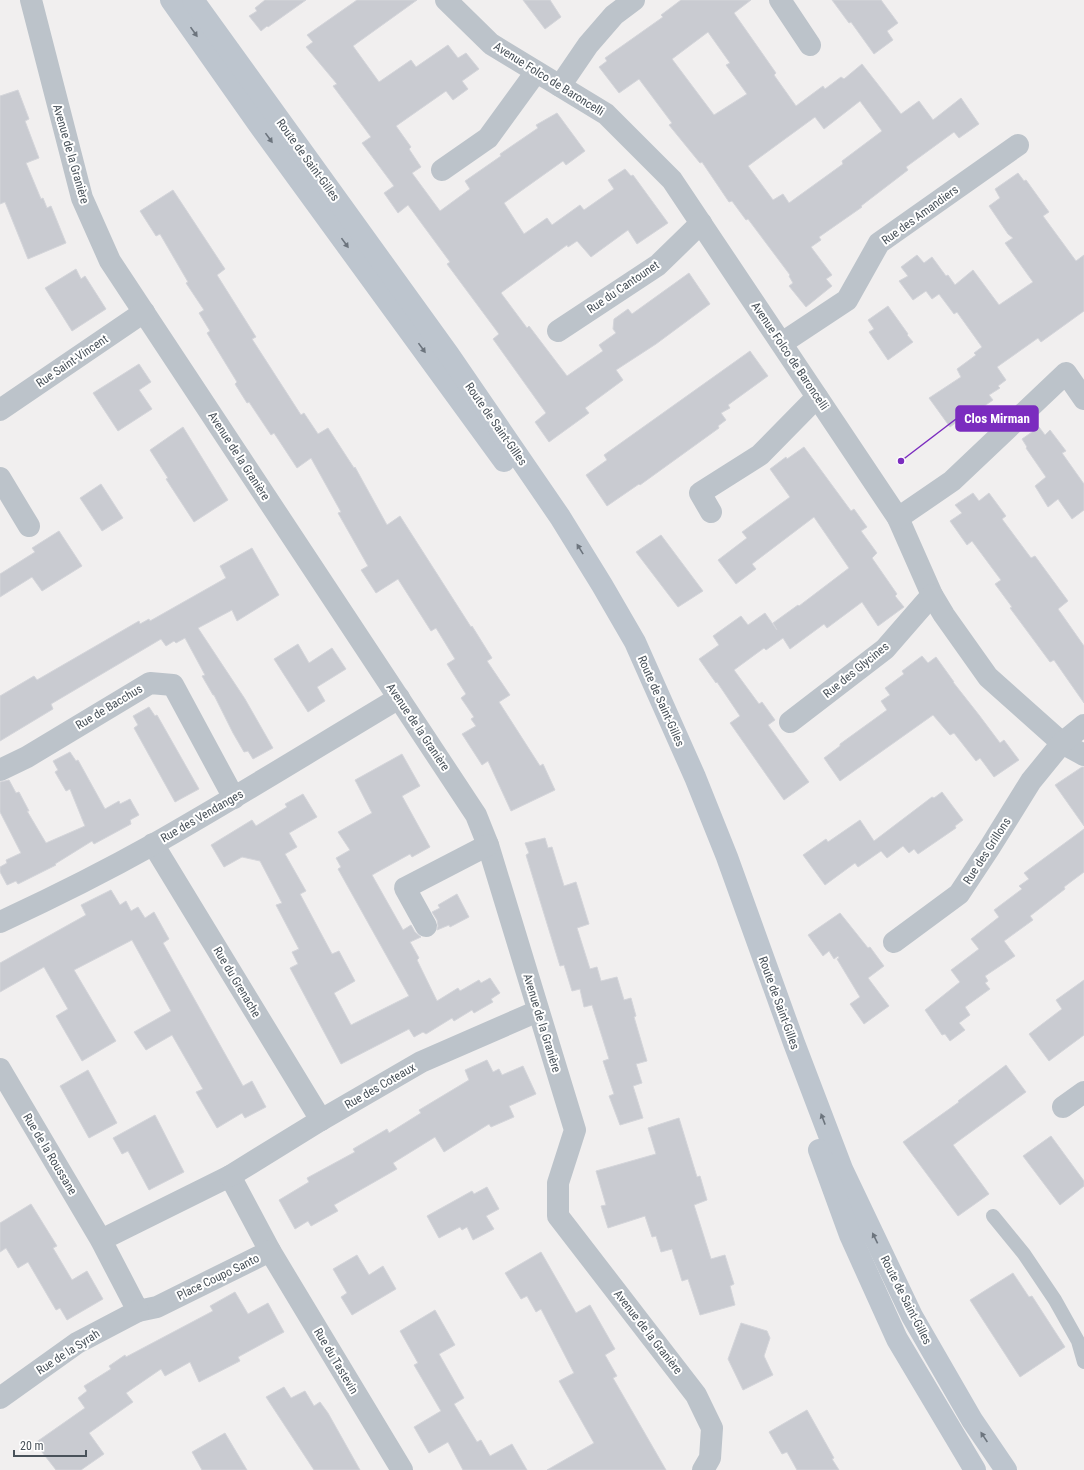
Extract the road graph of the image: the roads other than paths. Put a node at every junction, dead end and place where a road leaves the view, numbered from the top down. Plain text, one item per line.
1 (31, 0) edge
2 (171, 0) edge
3 (193, 0) edge
4 (446, 0) edge
5 (634, 0) edge
6 (780, 0) edge
7 (810, 45) dead end
8 (536, 72) junction
9 (560, 86) junction
10 (1018, 145) dead end
11 (442, 170) dead end
12 (702, 223) junction
13 (144, 312) junction
14 (558, 331) dead end
15 (782, 343) junction
16 (817, 397) junction
17 (1084, 399) edge
18 (0, 410) edge
19 (0, 478) edge
20 (711, 512) dead end
21 (898, 518) junction
22 (29, 526) dead end
23 (932, 595) junction
24 (399, 698) junction
25 (790, 722) dead end
26 (1084, 726) edge
27 (1062, 743) junction
28 (1084, 755) edge
29 (0, 770) edge
30 (234, 798) junction
31 (153, 844) junction
32 (488, 845) junction
33 (0, 922) edge
34 (426, 926) dead end
35 (894, 942) dead end
36 (538, 1011) junction
37 (0, 1069) edge
38 (1084, 1092) edge
39 (1062, 1107) dead end
40 (321, 1120) junction
41 (230, 1176) junction
42 (993, 1216) dead end
43 (101, 1240) junction
44 (270, 1251) junction
45 (138, 1311) junction
46 (1084, 1362) edge
47 (0, 1398) edge
48 (960, 1445) junction
49 (711, 1466) edge
50 (402, 1470) edge
51 (975, 1470) edge
52 (987, 1470) edge
53 (1006, 1470) edge

1 - 13 street, Avenue de la Granière
2 -> 48 main road, Route de Saint-Gilles
53 -> 3 main road, Route de Saint-Gilles
4 - 8 street, Avenue Folco de Baroncelli
5 - 9 street
6 - 7 street
8 - 9 street, Avenue Folco de Baroncelli
8 - 11 street
9 - 12 street, Avenue Folco de Baroncelli
10 - 15 street, Rue des Amandiers
12 - 14 street, Rue du Cantounet
12 - 15 street, Avenue Folco de Baroncelli
13 - 18 street, Rue Saint-Vincent
13 - 24 street, Avenue de la Granière
15 - 16 street, Avenue Folco de Baroncelli
16 - 20 street
16 - 21 street, Avenue Folco de Baroncelli
17 - 21 street
19 - 22 street
21 - 23 street, Avenue Folco de Baroncelli
23 - 25 street, Rue des Glycines
23 - 27 street, Avenue Folco de Baroncelli
24 - 30 street, Rue des Vendanges
24 - 32 street, Avenue de la Granière
26 - 27 street, Rue des Grillons
27 - 28 street, Avenue Folco de Baroncelli
27 - 35 street, Rue des Grillons
29 - 30 street, Rue de Bacchus
30 - 31 street, Rue des Vendanges
31 - 33 street, Rue des Vendanges
31 - 40 street, Rue du Grenache
32 - 34 street
32 - 36 street, Avenue de la Granière
36 - 40 street, Rue des Coteaux
36 - 49 street, Avenue de la Granière
37 - 43 street, Rue de la Roussane
38 - 39 street
40 - 41 street, Rue des Coteaux
41 - 43 street
41 - 44 street, Place Coupo Santo
42 - 46 lane
43 - 45 street
44 - 45 street, Place Coupo Santo
44 - 50 street, Rue du Tastevin
45 - 47 street, Rue de la Syrah
48 - 51 main road, Route de Saint-Gilles
48 - 52 main road

